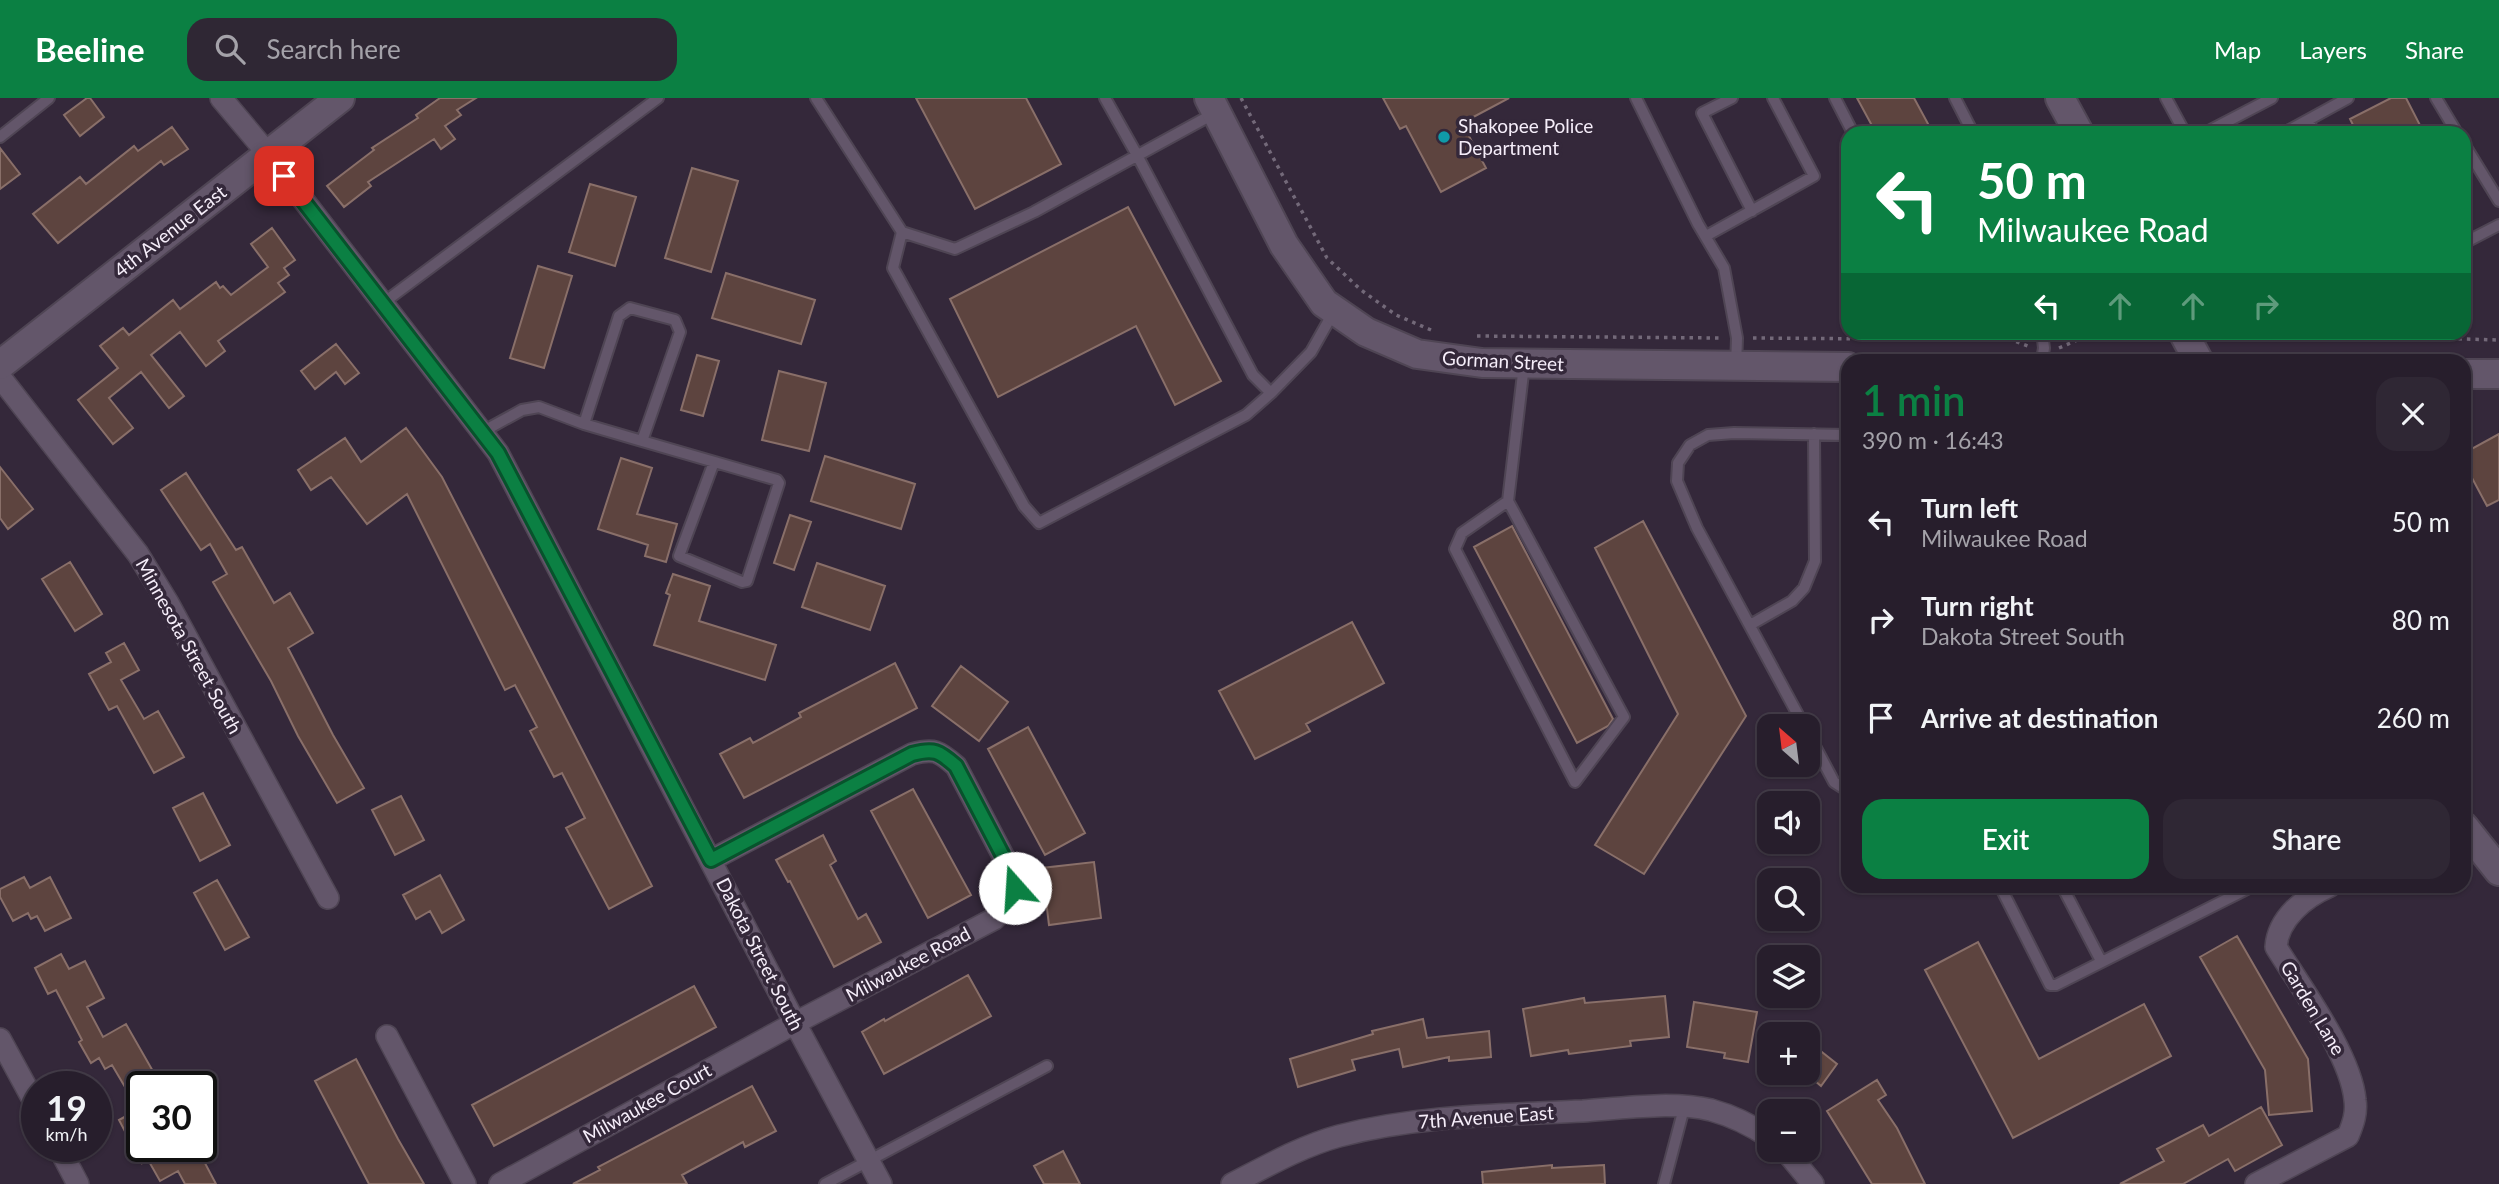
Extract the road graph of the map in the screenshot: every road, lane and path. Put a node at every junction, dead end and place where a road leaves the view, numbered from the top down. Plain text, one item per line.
1 (48, 98) edge
2 (221, 98) edge
3 (340, 98) edge
4 (658, 98) edge
5 (816, 98) edge
6 (1105, 98) edge
7 (1241, 98) edge
8 (1636, 98) edge
9 (1732, 98) edge
10 (1773, 98) edge
11 (1835, 98) edge
12 (1955, 98) edge
13 (2060, 98) edge
14 (2166, 98) edge
15 (2272, 98) edge
16 (2348, 98) edge
17 (2436, 98) edge
18 (1212, 105) edge
19 (2308, 120) junction
20 (1849, 126) edge
21 (1969, 126) edge
22 (2075, 126) edge
23 (2181, 126) edge
24 (2218, 126) edge
25 (2297, 126) edge
26 (2311, 126) edge
27 (2453, 126) edge
28 (0, 137) edge
29 (268, 154) junction
30 (1137, 155) junction
31 (2471, 155) edge
32 (2499, 201) edge
33 (1752, 211) junction
34 (2499, 225) edge
35 (902, 232) junction
36 (1706, 236) junction
37 (2471, 239) edge
38 (383, 303) junction
39 (1334, 310) junction
40 (1443, 332) dead end
41 (1470, 336) dead end
42 (1737, 338) junction
43 (1841, 339) edge
44 (2471, 339) edge
45 (2012, 340) edge
46 (2043, 340) edge
47 (2078, 340) edge
48 (2499, 340) edge
49 (2044, 348) junction
50 (2043, 354) edge
51 (1525, 363) junction
52 (0, 365) edge
53 (1736, 366) junction
54 (1841, 367) edge
55 (2471, 374) edge
56 (2499, 374) edge
57 (0, 377) edge
58 (1271, 393) junction
59 (584, 424) junction
60 (482, 432) junction
61 (1814, 434) junction
62 (1841, 435) edge
63 (642, 441) junction
64 (714, 461) junction
65 (1508, 501) junction
66 (1749, 625) junction
67 (1797, 714) edge
68 (1820, 756) edge
69 (1841, 786) edge
70 (711, 860) junction
71 (2004, 893) edge
72 (2066, 893) edge
73 (2239, 893) edge
74 (2317, 893) edge
75 (328, 898) dead end
76 (2101, 961) junction
77 (795, 1023) junction
78 (387, 1036) dead end
79 (0, 1039) edge
80 (1047, 1066) dead end
81 (21, 1078) edge
82 (1684, 1108) junction
83 (1757, 1129) edge
84 (869, 1161) junction
85 (66, 1162) edge
86 (1795, 1162) edge
87 (78, 1184) edge
88 (466, 1184) edge
89 (500, 1184) edge
90 (825, 1184) edge
91 (881, 1184) edge
92 (1232, 1184) edge
93 (1664, 1184) edge
94 (1813, 1184) edge
95 (2256, 1184) edge

1 - 28 lane
2 - 29 street, Dakota Street South
3 - 29 street, 4th Avenue East
4 - 38 lane
5 - 35 lane
6 - 30 lane
7 - 40 path
8 - 36 lane
9 - 33 lane
10 - 33 lane
11 - 20 lane
12 - 21 lane
13 - 22 street
14 - 23 lane
15 - 24 lane
16 - 19 lane
17 - 27 lane
18 - 30 lane
18 - 39 street, Gorman Street
19 - 25 lane
19 - 26 lane
29 - 38 street, Dakota Street South
29 - 52 street, 4th Avenue East
30 - 35 lane
30 - 58 lane
31 - 32 lane
33 - 36 lane
34 - 37 lane
35 - 58 lane
36 - 42 lane
38 - 60 street, Dakota Street South
39 - 51 street, Gorman Street
39 - 58 lane
41 - 42 path
42 - 43 path
42 - 53 lane
44 - 48 path
45 - 49 path
46 - 49 lane
47 - 49 path
49 - 50 lane
51 - 53 street, Gorman Street
51 - 65 lane
53 - 54 street, Gorman Street
55 - 56 street
57 - 75 street, Minnesota Street South
59 - 60 lane
59 - 63 lane
59 - 63 lane
60 - 70 street, Dakota Street South
61 - 62 lane
61 - 66 lane
61 - 66 lane
63 - 64 lane
64 - 64 lane
65 - 65 lane
66 - 67 lane
68 - 69 lane
70 - 77 street, Dakota Street South
70 - 77 street, Milwaukee Road
71 - 76 lane
72 - 76 lane
73 - 76 lane
74 - 95 street, Garden Lane
77 - 84 street, Dakota Street South
77 - 89 street, Milwaukee Court
78 - 88 street
79 - 81 street
80 - 84 lane
82 - 83 street, 7th Avenue East
82 - 92 street, 7th Avenue East
82 - 93 lane
84 - 90 lane
84 - 91 street, Dakota Street South
85 - 87 street
86 - 94 street

